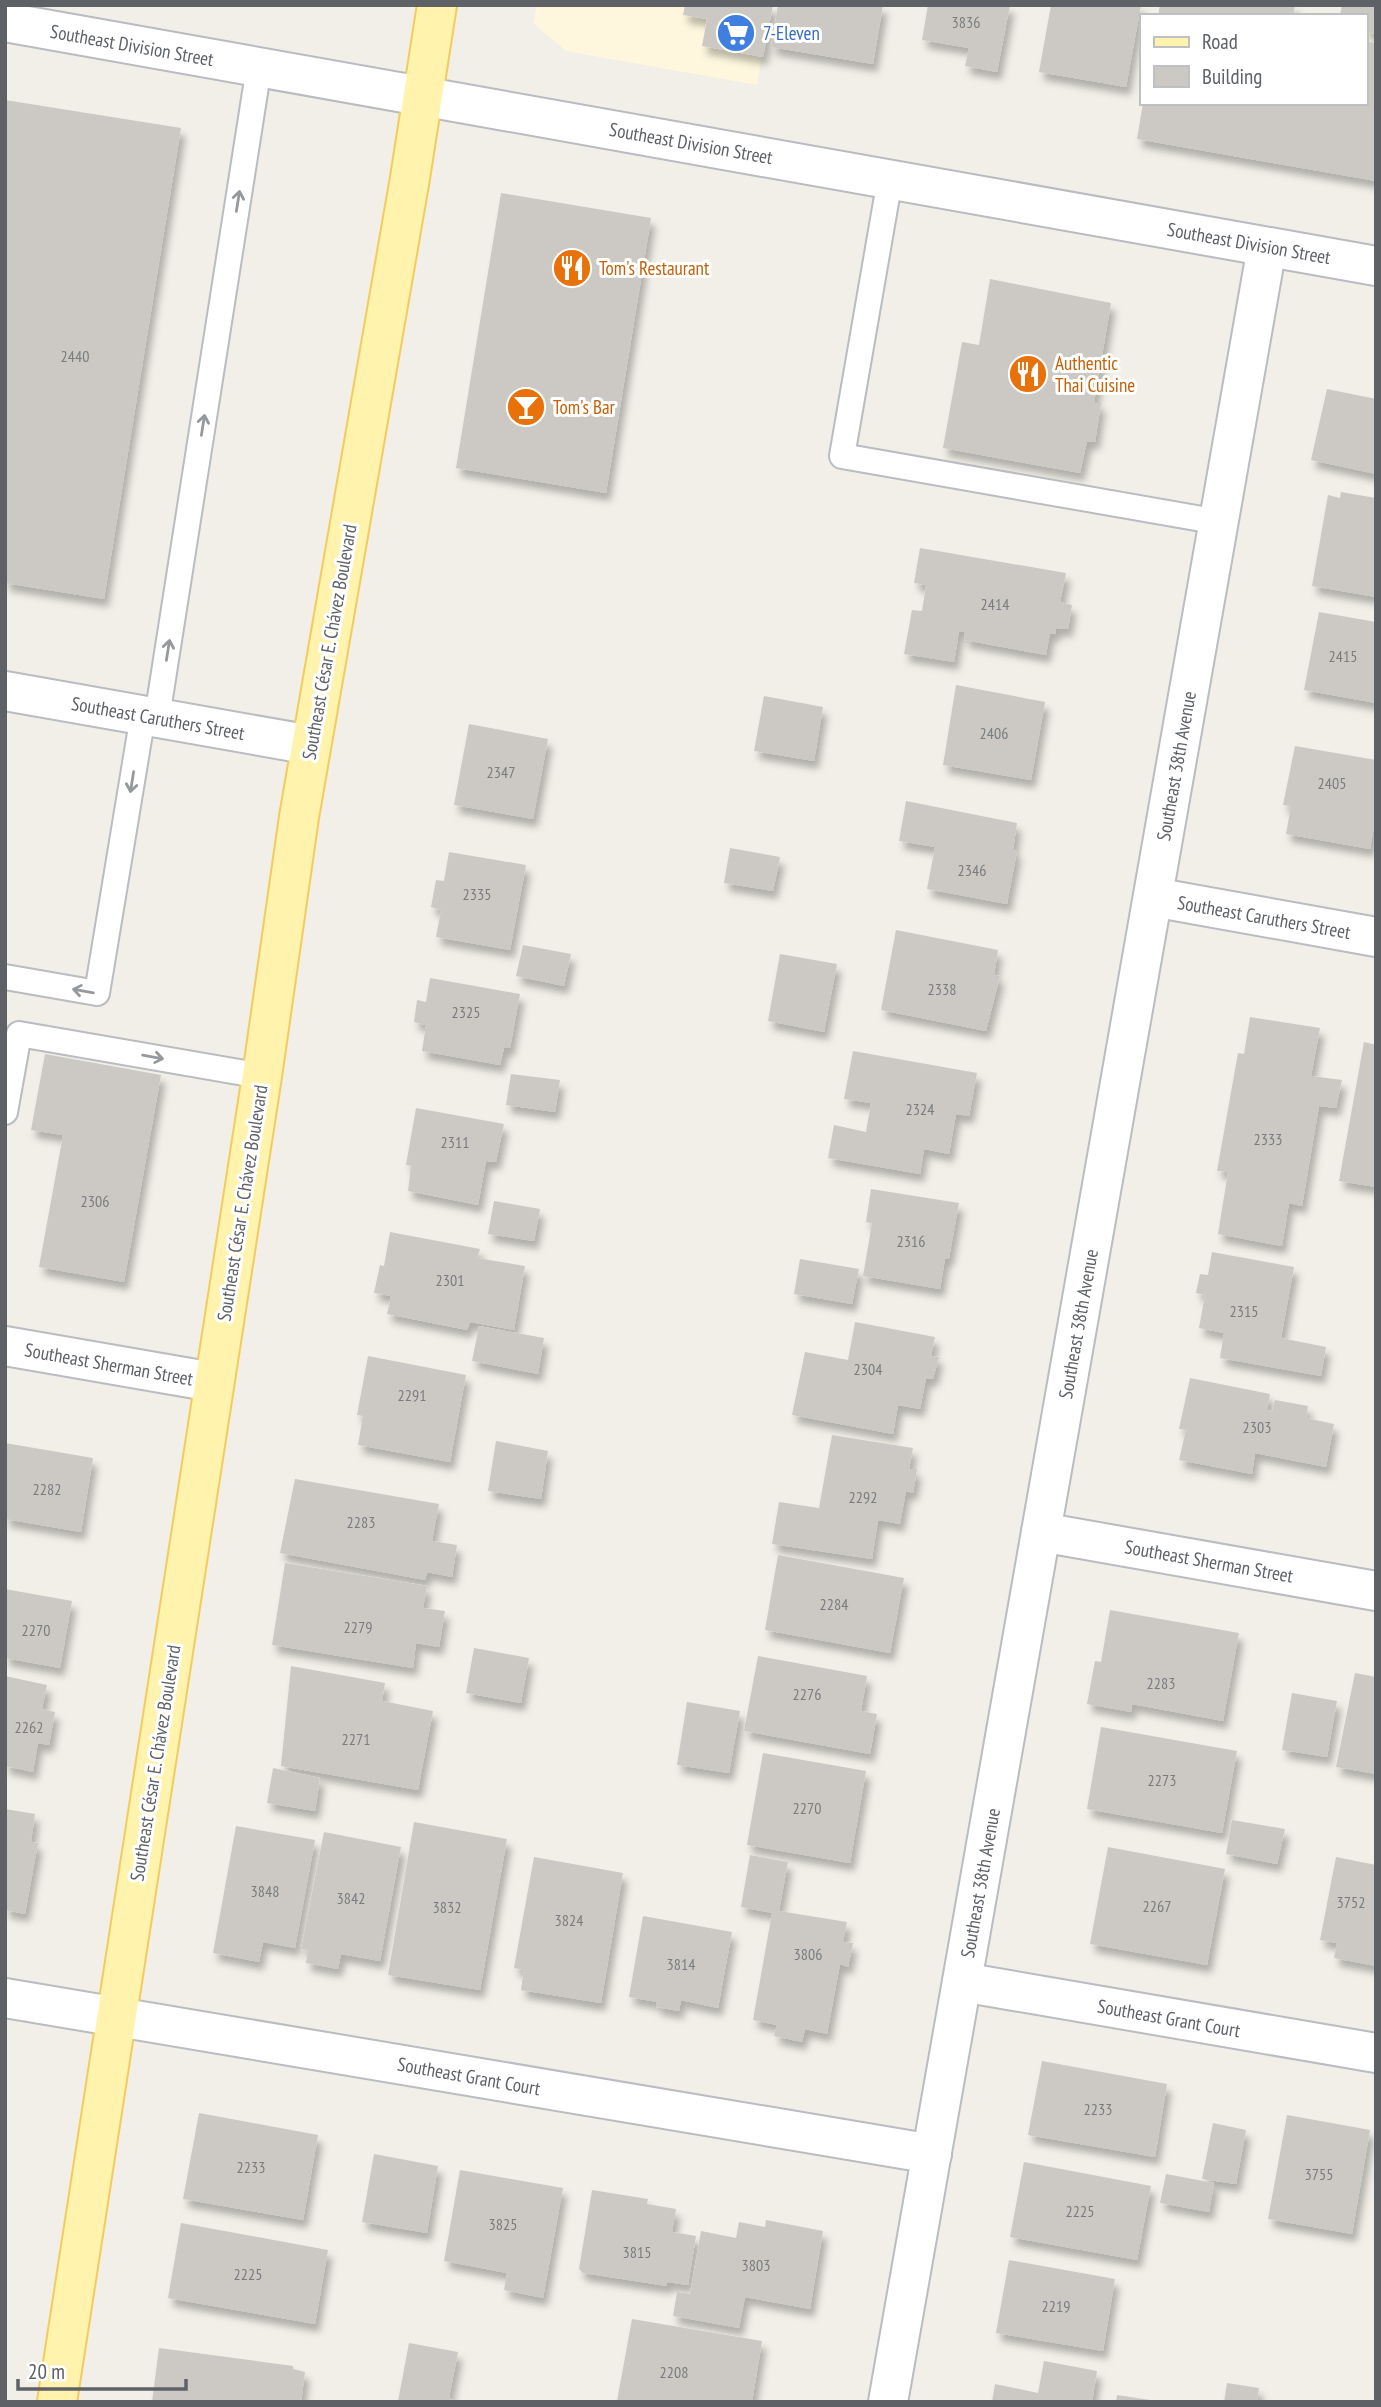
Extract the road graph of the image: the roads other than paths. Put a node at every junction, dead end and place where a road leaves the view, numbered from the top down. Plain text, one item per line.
1 (437, 5) edge
2 (5, 22) edge
3 (259, 67) junction
4 (421, 95) junction
5 (890, 178) junction
6 (1267, 247) junction
7 (1376, 266) edge
8 (1219, 522) junction
9 (5, 691) edge
10 (150, 716) junction
11 (311, 745) junction
12 (1153, 897) junction
13 (1376, 937) edge
14 (5, 977) edge
15 (262, 1076) junction
16 (5, 1112) edge
17 (5, 1346) edge
18 (213, 1382) junction
19 (1041, 1532) junction
20 (1376, 1591) edge
21 (962, 1982) junction
22 (5, 1998) edge
23 (116, 2017) junction
24 (1376, 2053) edge
25 (932, 2154) junction
26 (57, 2402) edge
27 (888, 2402) edge

1 - 4 main road, Southeast César E. Chávez Boulevard
2 - 3 street, Southeast Division Street
3 - 4 street, Southeast Division Street
10 -> 3 lane
4 - 5 street, Southeast Division Street
4 - 11 main road, Southeast César E. Chávez Boulevard
5 - 6 street, Southeast Division Street
5 - 8 lane
6 - 7 street, Southeast Division Street
6 - 8 street, Southeast 38th Avenue
8 - 12 street, Southeast 38th Avenue
9 - 10 street, Southeast Caruthers Street
10 - 11 street, Southeast Caruthers Street
10 -> 14 lane
11 - 15 main road, Southeast César E. Chávez Boulevard
12 - 13 street, Southeast Caruthers Street
12 - 19 street, Southeast 38th Avenue
16 -> 15 lane
15 - 18 main road, Southeast César E. Chávez Boulevard
17 - 18 street, Southeast Sherman Street
18 - 23 main road, Southeast César E. Chávez Boulevard
19 - 20 street, Southeast Sherman Street
19 - 21 street, Southeast 38th Avenue
21 - 24 street, Southeast Grant Court
21 - 25 street, Southeast 38th Avenue
22 - 23 street, Southeast Grant Court
23 - 25 street, Southeast Grant Court
23 - 26 main road, Southeast César E. Chávez Boulevard
25 - 27 street, Southeast 38th Avenue

